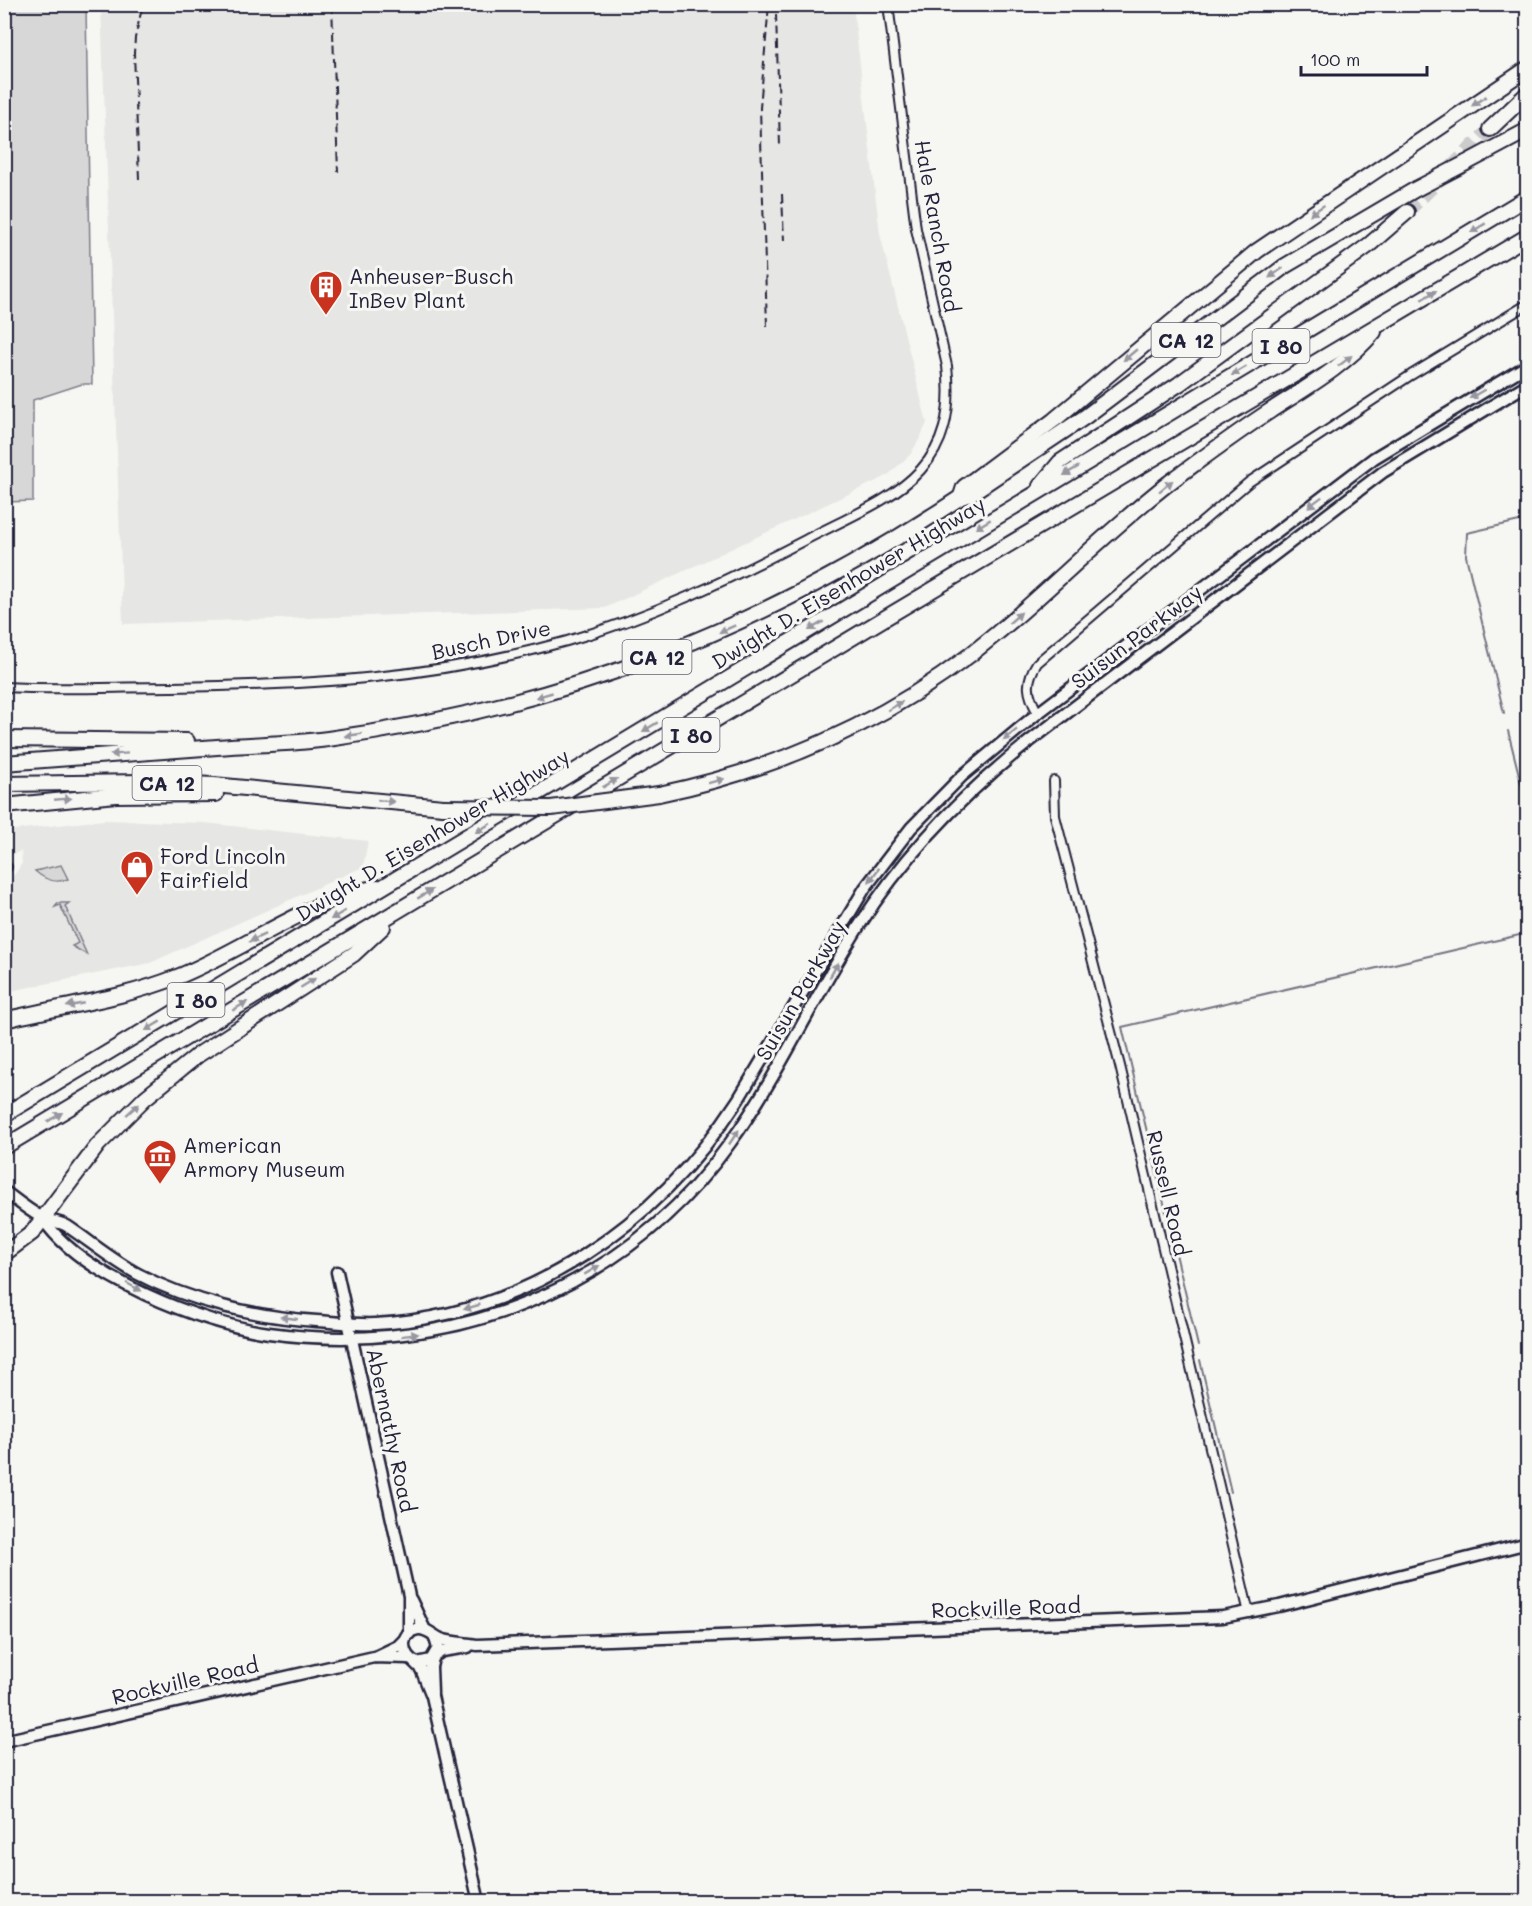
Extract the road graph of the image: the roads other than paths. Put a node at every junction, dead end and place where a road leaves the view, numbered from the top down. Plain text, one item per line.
1 (888, 4) edge
2 (1527, 68) edge
3 (1527, 93) edge
4 (1490, 129) tunnel mouth
5 (1527, 130) edge
6 (1527, 197) edge
7 (1407, 212) tunnel mouth
8 (1527, 236) edge
9 (1527, 304) edge
10 (1379, 326) junction
11 (1527, 365) edge
12 (1527, 384) edge
13 (936, 451) joint
14 (1033, 494) junction
15 (961, 497) junction
16 (4, 687) edge
17 (1038, 713) junction
18 (4, 739) edge
19 (324, 739) junction
20 (4, 763) edge
21 (1054, 781) dead end
22 (4, 784) edge
23 (329, 796) junction
24 (4, 806) edge
25 (388, 885) junction
26 (401, 909) junction
27 (4, 1020) edge
28 (4, 1115) edge
29 (4, 1147) edge
30 (9, 1194) edge
31 (43, 1219) junction
32 (4, 1254) edge
33 (337, 1272) dead end
34 (347, 1324) junction
35 (352, 1339) junction
36 (1527, 1544) edge
37 (409, 1596) junction
38 (1249, 1613) junction
39 (430, 1632) junction
40 (407, 1636) junction
41 (477, 1645) junction
42 (374, 1657) junction
43 (435, 1657) junction
44 (411, 1660) junction
45 (432, 1696) junction
46 (4, 1741) edge
47 (479, 1902) edge

1 - 13 street, Hale Ranch Road
2 -> 15 highway
3 - 4 highway
5 -> 15 highway, CA 12, bridge
6 -> 14 highway, Dwight D. Eisenhower Highway / I 80
7 - 14 highway
10 -> 8 highway, I 80
9 - 17 street
23 -> 10 highway, CA 12, bridge
26 -> 10 highway, I 80
11 -> 17 main road, Suisun Parkway
35 -> 12 main road, Suisun Parkway
13 - 16 street, Busch Drive
14 -> 25 highway, Dwight D. Eisenhower Highway / I 80
15 -> 19 highway, CA 12
17 -> 34 main road, Suisun Parkway
18 - 19 highway
19 -> 20 highway, CA 12
21 - 38 street, Russell Road
22 - 23 highway, CA 12
24 -> 23 highway
25 -> 27 highway
25 -> 28 highway, Dwight D. Eisenhower Highway / I 80
29 -> 26 highway, I 80
31 -> 26 highway
30 - 31 main road, Suisun Parkway
31 - 32 highway
34 -> 31 main road, Suisun Parkway
31 -> 35 main road, Suisun Parkway
33 - 34 main road, Abernathy Road
34 - 35 main road, Abernathy Road
35 - 37 main road, Abernathy Road
36 - 38 main road, Rockville Road
37 - 39 main road, Abernathy Road
37 - 40 main road, Abernathy Road
38 - 41 main road, Rockville Road
39 - 40 main road
39 - 41 main road, Rockville Road
39 - 43 main road
40 - 42 main road, Rockville Road
40 - 44 main road
41 - 43 main road, Rockville Road
42 - 44 main road, Rockville Road
42 - 46 main road, Rockville Road
43 - 44 main road
43 - 45 main road
44 - 45 main road
45 - 47 main road

